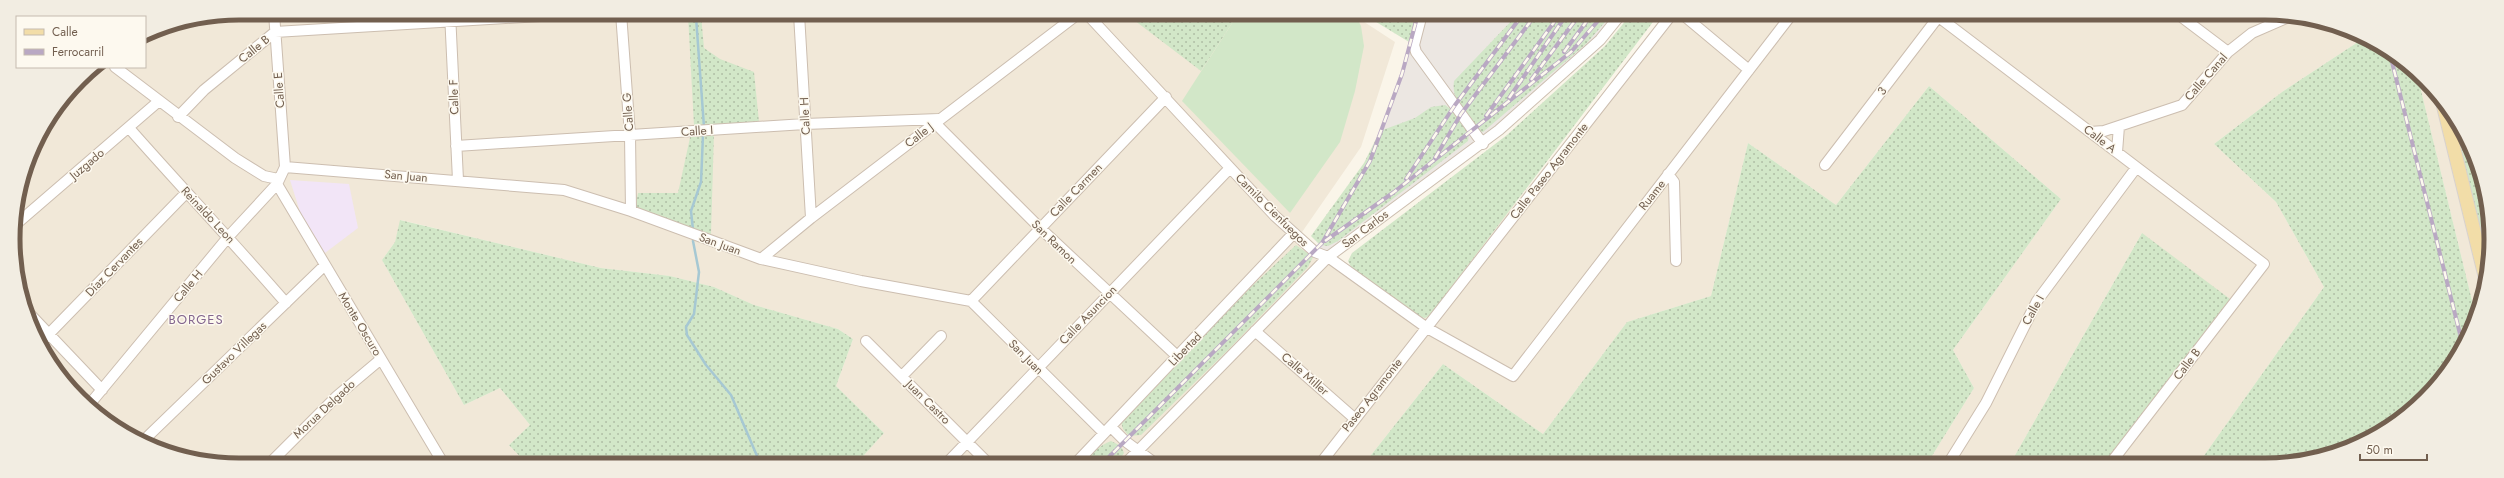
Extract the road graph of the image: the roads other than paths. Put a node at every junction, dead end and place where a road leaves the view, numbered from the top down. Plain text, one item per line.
1 (274, 20) edge
2 (415, 20) edge
3 (450, 20) edge
4 (622, 20) edge
5 (799, 20) edge
6 (1070, 20) edge
7 (1093, 20) edge
8 (1420, 20) edge
9 (1616, 20) edge
10 (1667, 20) edge
11 (1689, 20) edge
12 (1787, 20) edge
13 (1935, 20) edge
14 (1943, 20) edge
15 (2186, 20) edge
16 (2280, 20) edge
17 (275, 32) junction
18 (2228, 52) junction
19 (116, 68) edge
20 (1749, 70) junction
21 (1166, 97) junction
22 (159, 101) junction
23 (2446, 115) edge
24 (178, 117) junction
25 (937, 121) junction
26 (805, 124) junction
27 (2119, 126) junction
28 (129, 128) junction
29 (2090, 132) junction
30 (630, 135) junction
31 (1483, 144) junction
32 (456, 146) junction
33 (2117, 152) junction
34 (1825, 165) dead end
35 (285, 167) junction
36 (1230, 168) junction
37 (2136, 168) junction
38 (1668, 174) junction
39 (458, 180) junction
40 (277, 181) junction
41 (186, 193) junction
42 (631, 211) junction
43 (811, 218) junction
44 (21, 220) edge
45 (1040, 228) junction
46 (1294, 233) junction
47 (229, 236) junction
48 (1328, 258) junction
49 (761, 259) junction
50 (1676, 261) dead end
51 (2264, 264) joint
52 (325, 265) junction
53 (2482, 265) edge
54 (1109, 293) junction
55 (971, 301) junction
56 (286, 303) junction
57 (1427, 328) junction
58 (1255, 331) junction
59 (941, 336) dead end
60 (45, 338) edge
61 (866, 340) dead end
62 (1177, 356) junction
63 (381, 359) junction
64 (1037, 367) junction
65 (902, 376) junction
66 (1513, 376) joint
67 (102, 390) junction
68 (92, 401) edge
69 (1354, 418) junction
70 (1107, 430) junction
71 (146, 437) edge
72 (966, 441) junction
73 (1138, 451) junction
74 (275, 458) edge
75 (440, 458) edge
76 (951, 458) edge
77 (983, 458) edge
78 (1081, 458) edge
79 (1131, 458) edge
80 (1148, 458) edge
81 (1324, 458) edge
82 (1952, 458) edge
83 (2115, 458) edge

1 - 17 street, Calle E
2 - 17 street, Calle B
3 - 32 street, Calle F
4 - 30 street, Calle G
5 - 26 street, Calle H
6 - 25 street, Calle J
7 - 21 street, Camilo Cienfuegos
8 - 31 street
9 - 31 street, San Carlos
10 - 57 street, Calle Paseo Agramonte
11 - 20 street
12 - 20 street, Ruame
13 - 34 street, 3
14 - 29 street, Calle A
15 - 18 street
16 - 18 street, Calle Canal
17 - 24 street, Calle B
17 - 35 street, Calle E
18 - 27 street, Calle Canal
19 - 22 street
20 - 38 street, Ruame
21 - 36 street, Camilo Cienfuegos
21 - 45 street, Calle Carmen
22 - 24 street
22 - 28 street, Juzgado
23 - 53 main road
24 - 40 street
25 - 26 street, Calle I
25 - 43 street, Calle J
25 - 45 street, San Ramon
26 - 30 street, Calle I
26 - 43 street, Calle H
27 - 29 street, Calle Canal
27 - 33 street
28 - 41 street, Reinaldo Leon
28 - 44 street, Juzgado
29 - 33 street, Calle A
30 - 32 street, Calle I
30 - 42 street, Calle G
31 - 48 street, San Carlos
32 - 39 street, Calle F
33 - 37 street, Calle A
35 - 39 street, San Juan
35 - 40 street, Calle H
36 - 46 street, Camilo Cienfuegos
36 - 54 street, Calle Asuncion
37 - 51 street, Calle A
37 - 82 street, Calle I
38 - 50 street
38 - 66 street, Ruame
39 - 42 street, San Juan
40 - 47 street, Calle H
40 - 52 street, Monte Oscuro
41 - 47 street, Reinaldo Leon
41 - 60 street, Díaz Cervantes
42 - 49 street, San Juan
43 - 49 street, Calle J
45 - 54 street, San Ramon
45 - 55 street, Calle Carmen
46 - 48 street, Camilo Cienfuegos
46 - 62 street, Libertad
47 - 56 street, Reinaldo Leon
47 - 67 street, Calle H
48 - 57 street, Camilo Cienfuegos
48 - 58 street, San Carlos
49 - 55 street, San Juan
51 - 83 street, Calle B
52 - 56 street, Gustavo Villegas
52 - 63 street, Monte Oscuro
54 - 62 street, San Ramon
54 - 64 street, Calle Asuncion
55 - 64 street, San Juan
56 - 71 street, Gustavo Villegas
57 - 66 street, Camilo Cienfuegos
57 - 69 street, Paseo Agramonte
58 - 69 street, Calle Miller
58 - 73 street, San Carlos
59 - 65 street
60 - 67 street
61 - 65 street, Juan Castro
62 - 70 street, Libertad
63 - 74 street, Morua Delgado
63 - 75 street, Monte Oscuro
64 - 70 street, San Juan
64 - 72 street, Calle Asuncion
65 - 72 street, Juan Castro
67 - 68 street, Calle H
69 - 81 street, Paseo Agramonte
70 - 73 street, San Juan
70 - 78 street, Libertad
72 - 76 street, Calle Asuncion
72 - 77 street, Juan Castro
73 - 79 street, San Carlos
73 - 80 street, San Juan

